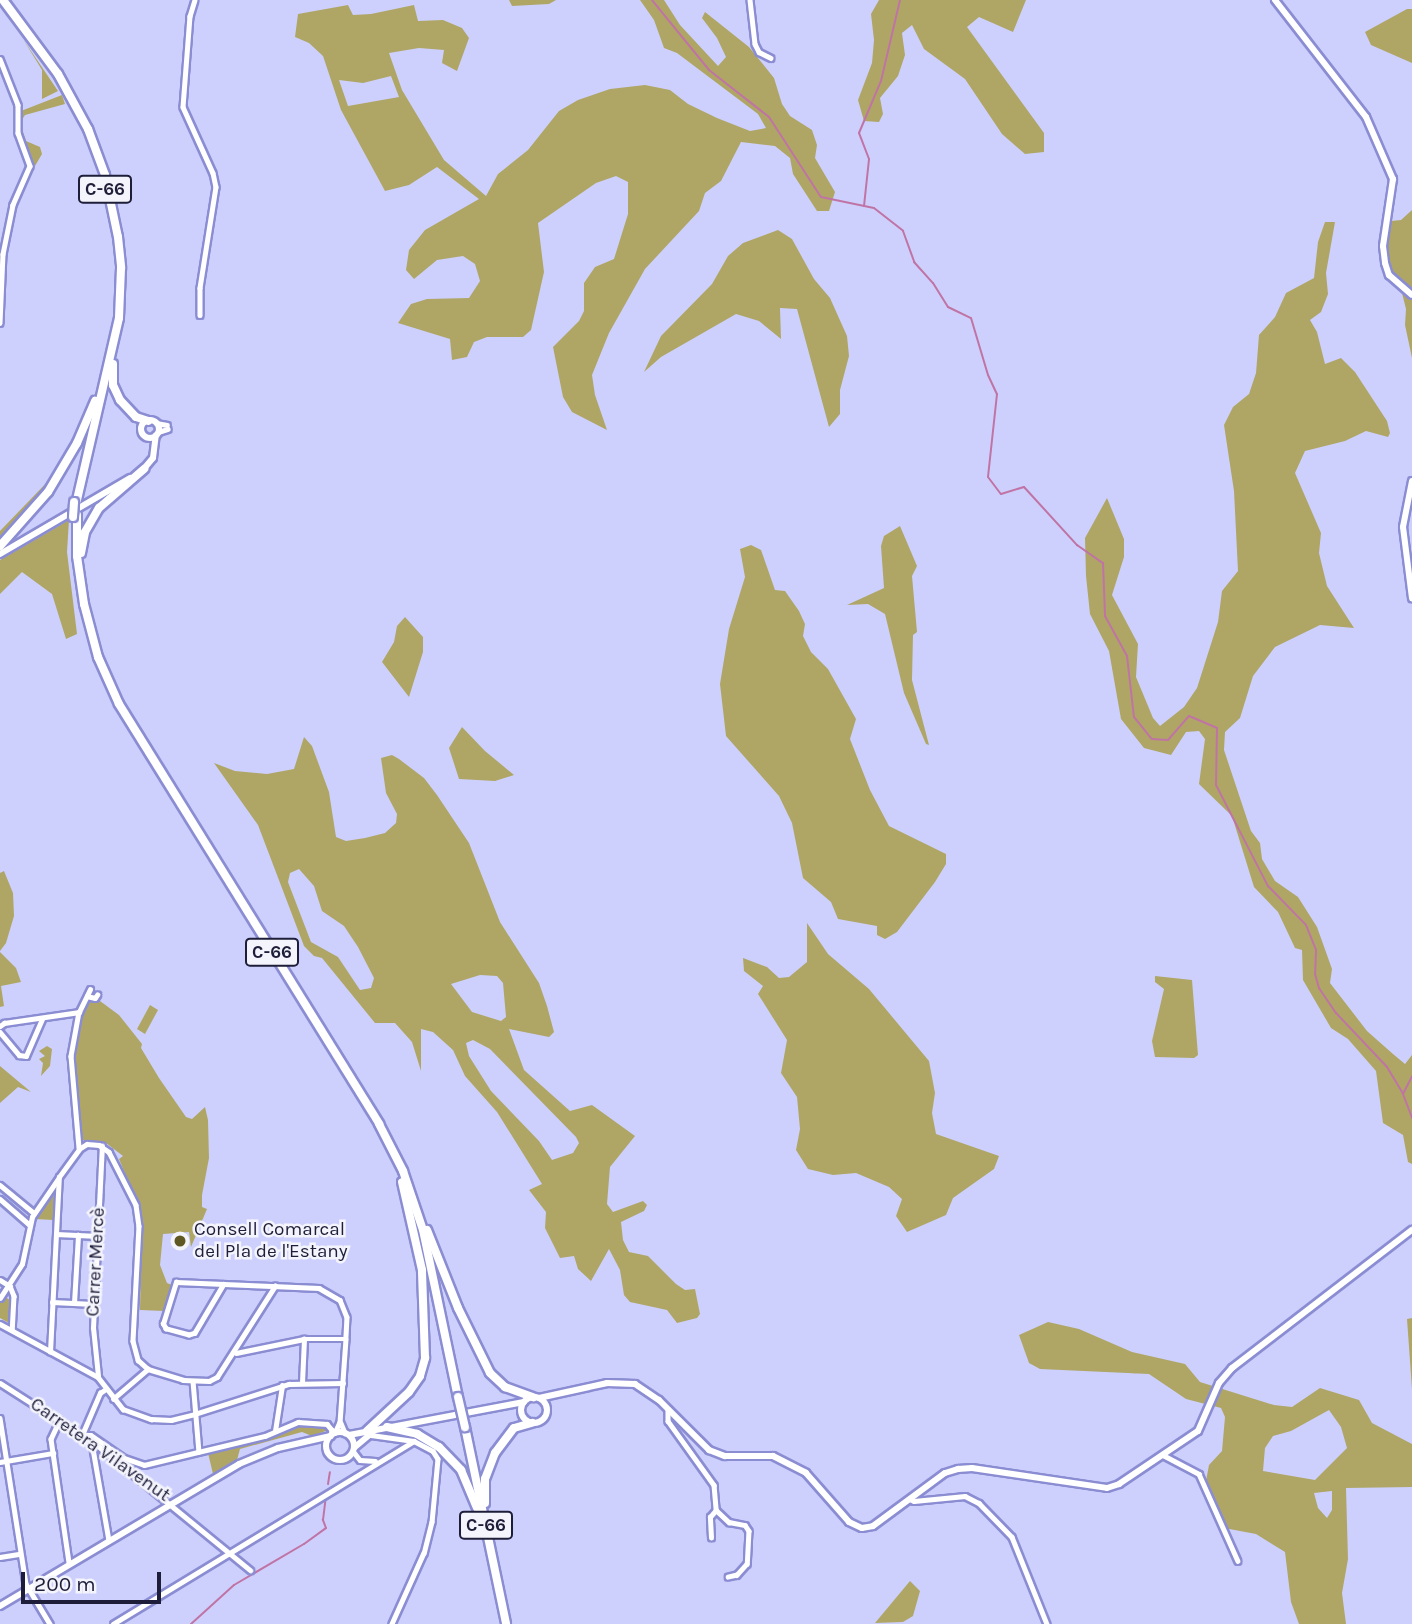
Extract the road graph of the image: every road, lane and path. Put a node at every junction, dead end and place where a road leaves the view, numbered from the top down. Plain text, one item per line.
1 (195, 0) edge
2 (750, 0) edge
3 (1275, 0) edge
4 (1, 1) edge
5 (771, 58) dead end
6 (0, 60) edge
7 (1412, 295) edge
8 (200, 315) dead end
9 (0, 323) edge
10 (115, 340) junction
11 (95, 401) junction
12 (152, 422) junction
13 (157, 434) junction
14 (147, 438) junction
15 (154, 447) junction
16 (144, 469) junction
17 (1412, 481) edge
18 (76, 501) junction
19 (75, 516) junction
20 (0, 547) edge
21 (0, 554) edge
22 (79, 579) junction
23 (1412, 598) edge
24 (90, 989) dead end
25 (97, 995) dead end
26 (87, 996) junction
27 (79, 1012) junction
28 (43, 1018) junction
29 (0, 1026) edge
30 (0, 1032) edge
31 (102, 1146) junction
32 (79, 1149) junction
33 (59, 1177) junction
34 (405, 1182) junction
35 (0, 1185) edge
36 (0, 1199) edge
37 (34, 1213) junction
38 (30, 1225) junction
39 (1412, 1230) edge
40 (56, 1234) junction
41 (78, 1235) junction
42 (97, 1236) junction
43 (16, 1276) junction
44 (0, 1280) edge
45 (224, 1284) junction
46 (10, 1286) junction
47 (275, 1286) junction
48 (2, 1296) edge
49 (14, 1298) junction
50 (52, 1302) junction
51 (74, 1303) junction
52 (94, 1304) junction
53 (0, 1324) edge
54 (12, 1330) junction
55 (304, 1339) junction
56 (346, 1339) junction
57 (50, 1352) junction
58 (235, 1353) junction
59 (148, 1369) junction
60 (98, 1377) junction
61 (193, 1381) junction
62 (0, 1383) edge
63 (302, 1383) junction
64 (343, 1383) junction
65 (282, 1386) junction
66 (106, 1389) junction
67 (556, 1395) junction
68 (536, 1398) junction
69 (113, 1399) junction
70 (524, 1402) junction
71 (505, 1408) junction
72 (668, 1409) junction
73 (547, 1411) junction
74 (195, 1414) junction
75 (523, 1416) junction
76 (0, 1418) edge
77 (61, 1420) junction
78 (340, 1422) junction
79 (532, 1423) junction
80 (387, 1427) junction
81 (463, 1427) junction
82 (275, 1432) junction
83 (370, 1432) junction
84 (82, 1434) junction
85 (347, 1434) junction
86 (332, 1435) junction
87 (394, 1438) junction
88 (315, 1441) junction
89 (414, 1441) junction
90 (92, 1443) junction
91 (354, 1450) junction
92 (327, 1451) junction
93 (396, 1451) junction
94 (199, 1452) junction
95 (53, 1453) junction
96 (107, 1454) junction
97 (1163, 1455) junction
98 (97, 1457) junction
99 (383, 1459) junction
100 (3, 1461) edge
101 (911, 1499) junction
102 (171, 1503) junction
103 (477, 1508) junction
104 (715, 1508) junction
105 (486, 1526) junction
106 (711, 1538) dead end
107 (109, 1540) junction
108 (20, 1554) junction
109 (229, 1554) junction
110 (0, 1557) edge
111 (1238, 1561) dead end
112 (69, 1563) junction
113 (250, 1570) dead end
114 (728, 1577) dead end
115 (28, 1588) junction
116 (0, 1606) edge
117 (50, 1624) edge
118 (113, 1624) edge
119 (392, 1624) edge
120 (504, 1624) edge
121 (1047, 1624) edge

1 - 8 street
2 - 5 street
3 - 7 street
4 - 10 highway, C-66
4 - 11 highway, C-66
6 - 9 street
10 - 12 highway
10 - 18 highway, C-66
11 - 18 highway, C-66
11 - 20 highway
12 - 13 street
12 - 13 street
12 - 14 street
13 - 14 street
13 - 15 street
14 - 15 street
15 - 16 street
16 - 21 street
16 - 22 highway
17 - 23 street
18 - 19 highway, C-66, bridge
19 - 22 highway, C-66
19 - 34 highway, C-66
22 - 34 highway, C-66
24 - 26 street
25 - 26 street
26 - 27 street
27 - 28 street
27 - 32 street
28 - 29 street
28 - 30 street
31 - 32 street
31 - 42 street, Carrer Mercè
31 - 59 street
32 - 33 street
33 - 37 street
33 - 40 street
34 - 68 highway
34 - 81 highway, C-66, bridge
34 - 83 highway
35 - 37 street
36 - 38 street
37 - 38 street
38 - 43 street
39 - 97 street
40 - 41 street
40 - 50 street
41 - 42 street
41 - 51 street
42 - 52 street, Carrer Mercè
43 - 46 street
43 - 49 street
44 - 46 street
45 - 45 street
45 - 47 street
46 - 48 street
46 - 49 street
47 - 56 street
47 - 58 street
48 - 49 street
49 - 54 street
50 - 51 street
50 - 57 street
51 - 52 street
52 - 60 street, Carrer Mercè
53 - 54 street
54 - 57 street
55 - 56 street
55 - 58 street
55 - 63 street
56 - 64 street
57 - 60 street
58 - 61 street
59 - 61 street
59 - 69 street
60 - 66 street
61 - 74 street
62 - 77 street, Carretera Vilavenut
63 - 64 street
63 - 65 street
64 - 78 street
65 - 74 street
65 - 82 street
66 - 69 street
66 - 84 street
67 - 68 street
67 - 72 street
67 - 73 street
68 - 70 street
68 - 73 street
69 - 74 street
70 - 71 street
70 - 75 street
71 - 75 street
71 - 80 street
72 - 101 street
72 - 104 street
73 - 79 street
74 - 94 street
75 - 79 street
76 - 100 street
77 - 84 street, Carretera Vilavenut
77 - 95 street
78 - 85 street
78 - 86 street
79 - 105 highway
80 - 83 street
80 - 103 highway
81 - 103 highway, C-66
81 - 105 highway, C-66
82 - 86 street
82 - 94 street
83 - 85 street
83 - 87 street
83 - 91 street
84 - 90 street, Carretera Vilavenut
84 - 94 street
85 - 86 street
85 - 91 street
86 - 88 street, Carretera Vilavenut
86 - 92 street
87 - 89 street
87 - 93 street
88 - 92 street
88 - 102 street, Carretera Vilavenut
89 - 93 street
89 - 119 street
90 - 96 street, Carretera Vilavenut
90 - 98 street
91 - 92 street
91 - 99 street
93 - 99 street
95 - 100 street
95 - 112 street
96 - 98 street
96 - 102 street, Carretera Vilavenut
97 - 101 street
97 - 111 street
98 - 107 street
99 - 109 street
100 - 108 street
101 - 121 street
102 - 107 street
102 - 109 street
103 - 120 highway, C-66
104 - 106 street
104 - 114 street
105 - 120 highway, C-66
107 - 112 street
108 - 110 street
108 - 115 street
109 - 113 street
109 - 118 street
112 - 115 street
115 - 116 street
115 - 117 street

